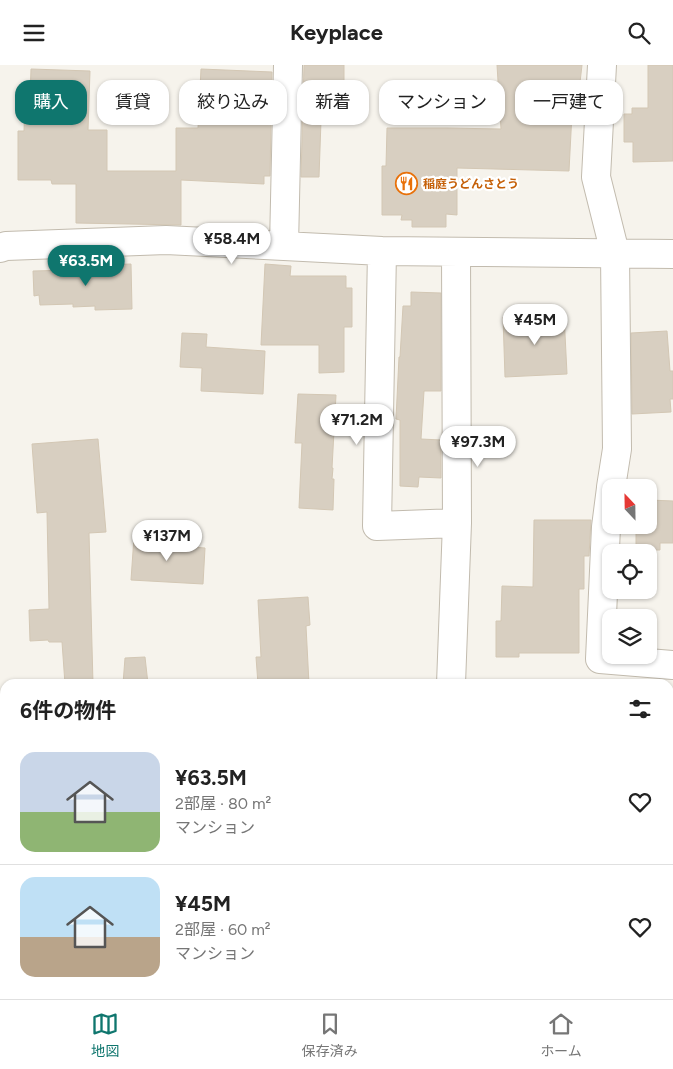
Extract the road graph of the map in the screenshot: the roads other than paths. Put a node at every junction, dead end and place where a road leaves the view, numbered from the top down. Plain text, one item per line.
1 (288, 65) edge
2 (602, 65) edge
3 (284, 246) junction
4 (0, 249) edge
5 (382, 251) junction
6 (456, 252) junction
7 (615, 253) junction
8 (673, 254) edge
9 (612, 479) edge
10 (457, 523) junction
11 (606, 534) edge
12 (673, 665) edge
13 (451, 679) edge

1 - 3 street
2 - 7 street
3 - 4 street
3 - 5 street
5 - 6 street
5 - 10 street
6 - 7 street
6 - 10 street
7 - 8 street
7 - 9 street
10 - 13 street
11 - 12 street

